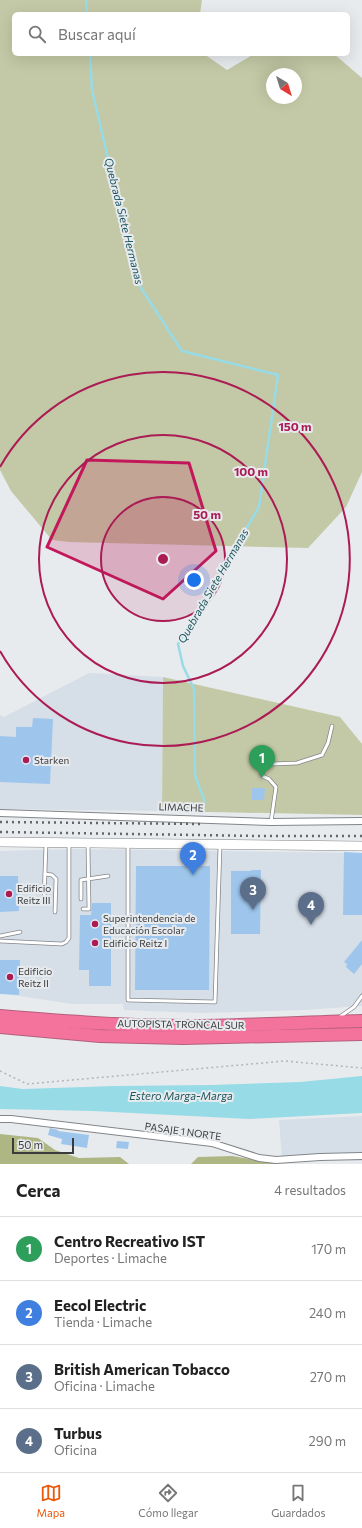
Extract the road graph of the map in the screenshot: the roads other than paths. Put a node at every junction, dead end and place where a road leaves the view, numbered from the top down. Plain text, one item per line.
1 (332, 726) dead end
2 (0, 813) edge
3 (271, 822) junction
4 (362, 822) edge
5 (0, 842) edge
6 (46, 842) junction
7 (69, 842) junction
8 (88, 843) junction
9 (128, 843) junction
10 (220, 844) junction
11 (362, 846) edge
12 (45, 874) junction
13 (108, 876) dead end
14 (88, 878) junction
15 (81, 899) dead end
16 (44, 900) dead end
17 (83, 909) dead end
18 (55, 912) dead end
19 (20, 932) dead end
20 (0, 936) edge
21 (0, 941) edge
22 (362, 996) edge
23 (0, 1011) edge
24 (0, 1016) edge
25 (29, 1018) junction
26 (362, 1021) edge
27 (325, 1022) junction
28 (0, 1027) edge
29 (362, 1034) edge
30 (0, 1119) edge
31 (362, 1156) edge

1 - 3 lane
2 - 3 street, LIMACHE
3 - 4 street, LIMACHE
5 - 6 main road
6 - 7 main road
6 - 12 lane
7 - 8 main road
7 - 21 lane
8 - 9 main road
8 - 14 lane
9 - 10 main road
9 - 10 lane
10 - 11 main road
12 - 16 lane
12 - 18 lane
13 - 14 lane
14 - 15 lane
14 - 17 lane
19 - 20 lane
22 - 27 lane
23 - 25 highway
24 - 25 highway, AUTOPISTA TRONCAL SUR
25 - 27 highway, AUTOPISTA TRONCAL SUR
26 - 27 highway, AUTOPISTA TRONCAL SUR
28 - 29 highway, AUTOPISTA TRONCAL SUR
30 - 31 street, PASAJE 1 NORTE

